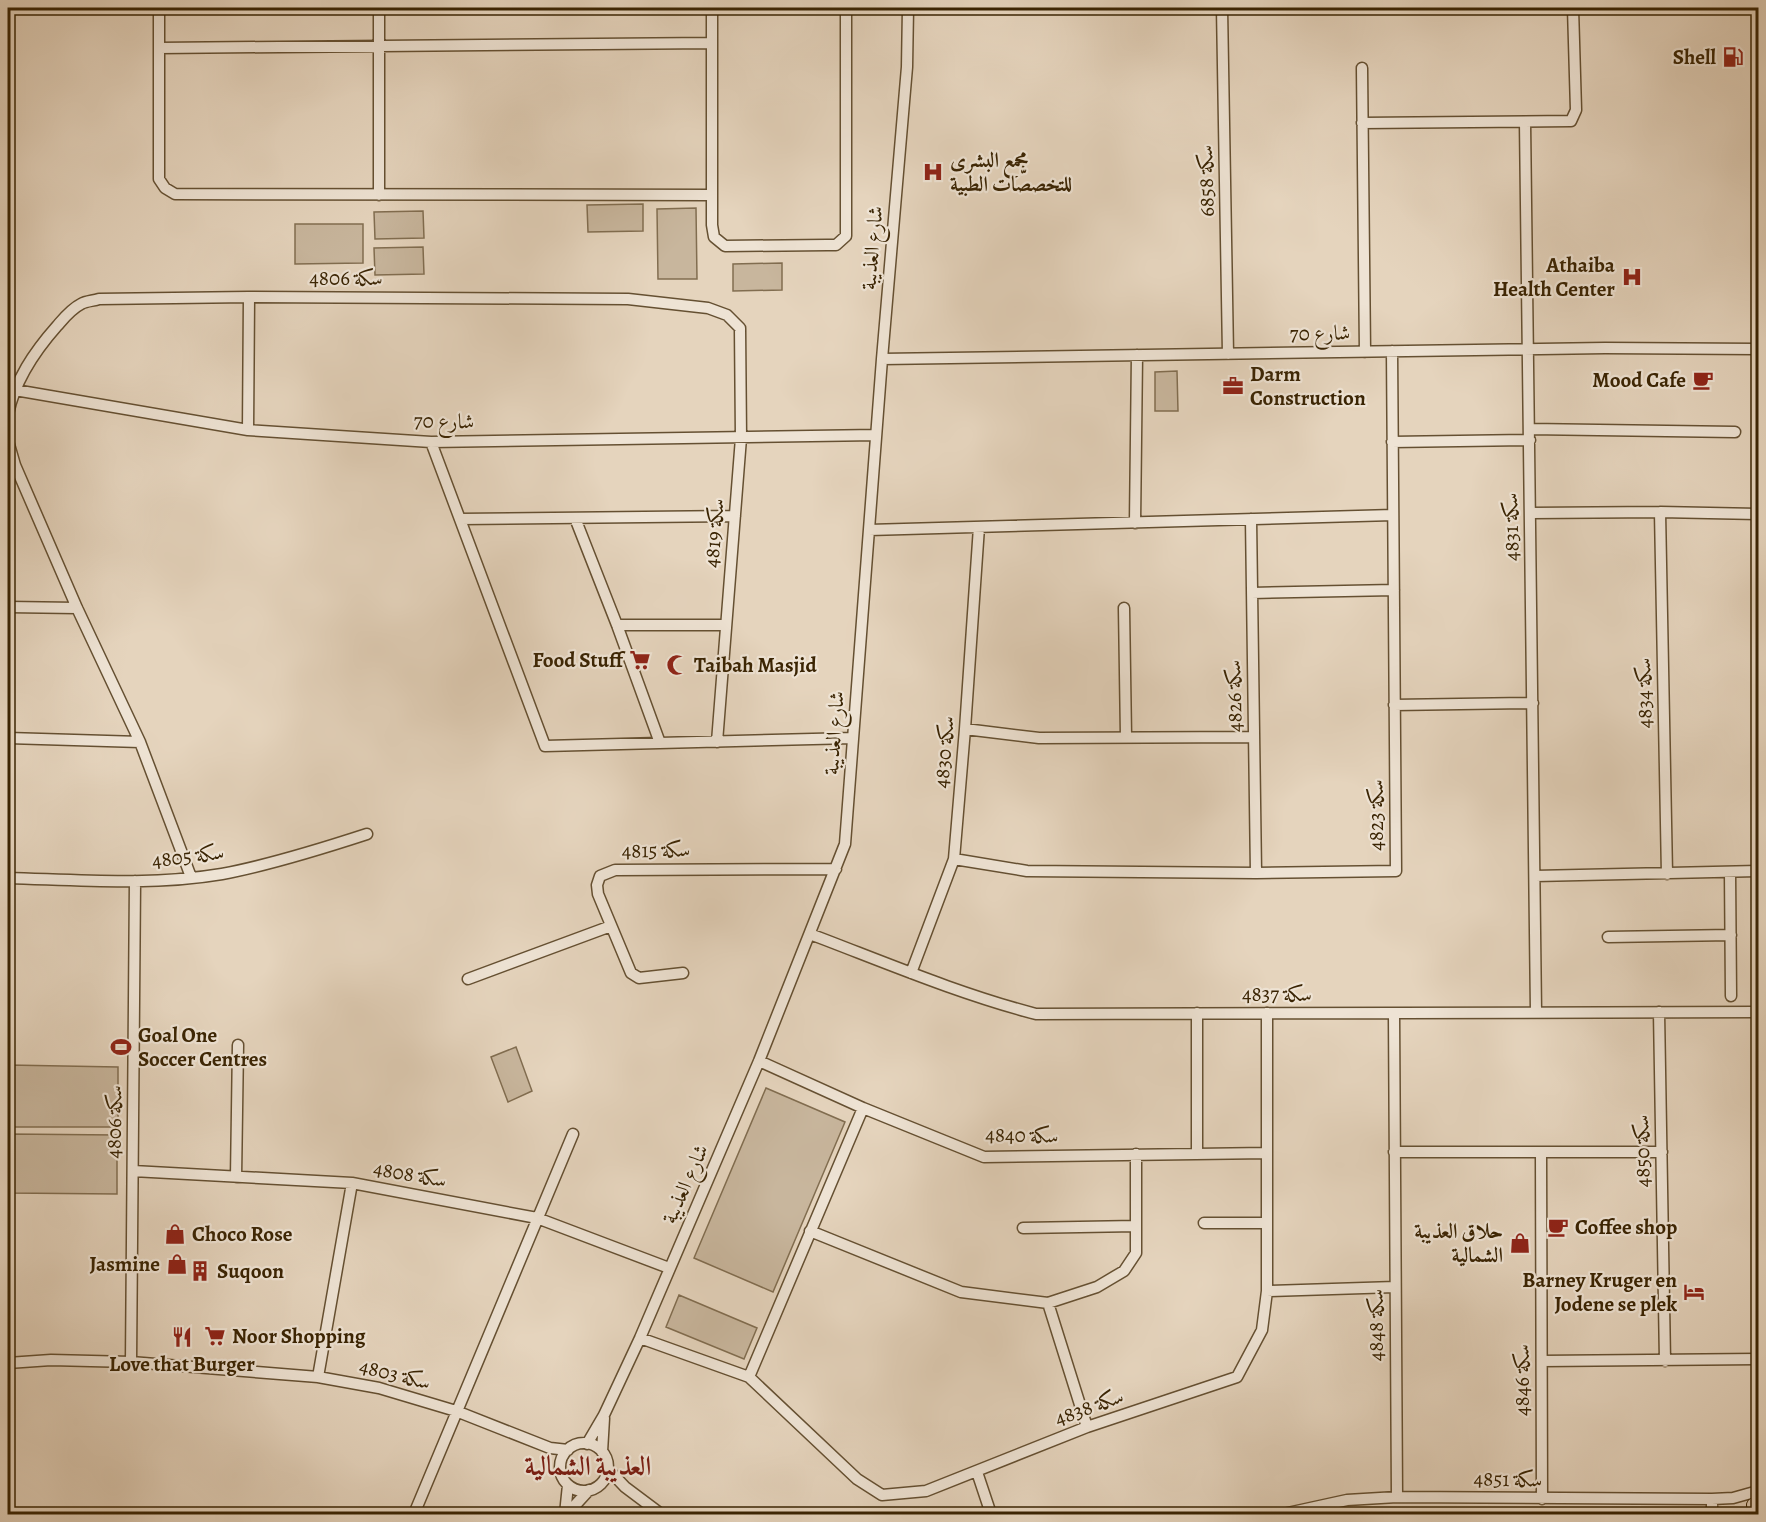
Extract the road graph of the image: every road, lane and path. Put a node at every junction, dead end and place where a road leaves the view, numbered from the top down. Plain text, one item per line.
1 (159, 8) edge
2 (379, 8) edge
3 (712, 8) edge
4 (846, 8) edge
5 (908, 8) edge
6 (1222, 8) edge
7 (1573, 8) edge
8 (712, 43) junction
9 (379, 46) junction
10 (159, 48) junction
11 (1362, 68) dead end
12 (1525, 122) junction
13 (1362, 123) junction
14 (379, 195) junction
15 (712, 195) junction
16 (249, 297) junction
17 (740, 328) joint
18 (1529, 349) junction
19 (1758, 349) edge
20 (1392, 351) junction
21 (1365, 352) junction
22 (1228, 354) junction
23 (1137, 355) junction
24 (882, 359) junction
25 (15, 390) junction
26 (8, 414) edge
27 (248, 430) junction
28 (1735, 432) dead end
29 (1530, 434) junction
30 (876, 435) junction
31 (741, 438) junction
32 (8, 441) edge
33 (431, 442) junction
34 (1392, 442) junction
35 (10, 456) edge
36 (1660, 512) junction
37 (1531, 513) junction
38 (1758, 514) edge
39 (1393, 515) junction
40 (735, 516) junction
41 (575, 518) junction
42 (460, 519) junction
43 (1251, 519) junction
44 (1135, 523) junction
45 (979, 527) junction
46 (869, 530) junction
47 (1394, 590) junction
48 (1252, 593) junction
49 (8, 606) edge
50 (76, 608) junction
51 (1124, 608) dead end
52 (617, 625) junction
53 (726, 625) junction
54 (1533, 703) junction
55 (1394, 705) junction
56 (966, 729) junction
57 (1254, 737) junction
58 (8, 738) edge
59 (853, 738) junction
60 (1126, 738) junction
61 (140, 742) junction
62 (717, 742) junction
63 (660, 743) junction
64 (367, 834) dead end
65 (954, 859) junction
66 (836, 869) junction
67 (1758, 871) edge
68 (1730, 872) junction
69 (1256, 873) junction
70 (1667, 874) junction
71 (1534, 876) junction
72 (191, 877) junction
73 (8, 878) edge
74 (135, 881) junction
75 (611, 926) junction
76 (810, 934) junction
77 (1731, 935) junction
78 (1608, 936) dead end
79 (683, 973) dead end
80 (911, 973) junction
81 (468, 979) dead end
82 (1731, 996) dead end
83 (1536, 1012) junction
84 (1659, 1012) junction
85 (1758, 1012) edge
86 (1197, 1013) junction
87 (1267, 1013) junction
88 (1394, 1014) junction
89 (238, 1045) dead end
90 (759, 1061) junction
91 (863, 1108) junction
92 (573, 1134) dead end
93 (1394, 1152) junction
94 (1662, 1152) junction
95 (1197, 1153) junction
96 (1267, 1153) junction
97 (1541, 1153) junction
98 (1136, 1154) junction
99 (133, 1172) junction
100 (236, 1177) junction
101 (352, 1183) junction
102 (537, 1218) junction
103 (1204, 1223) dead end
104 (1267, 1223) junction
105 (1136, 1226) junction
106 (1023, 1228) dead end
107 (810, 1231) junction
108 (669, 1268) junction
109 (1395, 1287) junction
110 (1267, 1291) junction
111 (1048, 1303) junction
112 (640, 1338) junction
113 (1758, 1359) edge
114 (1542, 1361) junction
115 (1665, 1361) junction
116 (131, 1362) junction
117 (8, 1363) edge
118 (318, 1377) junction
119 (749, 1377) junction
120 (456, 1411) junction
121 (604, 1415) junction
122 (1087, 1427) junction
123 (587, 1444) junction
124 (550, 1448) junction
125 (568, 1450) junction
126 (602, 1452) junction
127 (561, 1461) junction
128 (607, 1468) junction
129 (977, 1472) junction
130 (601, 1484) junction
131 (568, 1485) junction
132 (625, 1487) junction
133 (589, 1491) junction
134 (1397, 1497) junction
135 (1713, 1498) junction
136 (1542, 1499) junction
137 (1757, 1502) edge
138 (414, 1515) edge
139 (566, 1515) edge
140 (661, 1515) edge
141 (991, 1515) edge
142 (1283, 1515) edge
143 (1713, 1515) edge

1 - 10 street
2 - 9 street
3 - 8 street
4 - 15 street
5 - 24 street, شارع العذيبة
6 - 22 street, سكة 6858
7 - 12 street
8 - 9 street
8 - 15 street
9 - 10 street
9 - 14 street
10 - 14 street
11 - 13 street
12 - 13 street
12 - 18 street, سكة 4831
13 - 21 street
14 - 15 street
16 - 17 street, سكة 4806
16 - 25 street, سكة 4806
16 - 27 street
17 - 31 street, سكة 4819
18 - 19 street, شارع 70
18 - 20 street, شارع 70
18 - 29 street, سكة 4831
20 - 21 street, شارع 70
20 - 34 street, سكة 4823
21 - 22 street, شارع 70
22 - 23 street, شارع 70
23 - 24 street, شارع 70
23 - 44 street
24 - 30 street, شارع العذيبة
25 - 26 street, سكة 4806
25 - 27 street, شارع 70
27 - 33 street, شارع 70
28 - 29 street
29 - 34 street
29 - 37 street, سكة 4831
30 - 31 street, شارع 70
30 - 46 street, شارع العذيبة
31 - 33 street, شارع 70
31 - 40 street, سكة 4819
32 - 35 street
33 - 42 street
34 - 39 street, سكة 4823
35 - 50 street
36 - 37 street
36 - 38 street
36 - 70 street, سكة 4834
37 - 54 street, سكة 4831
39 - 43 street
39 - 47 street, سكة 4823
40 - 41 street
40 - 53 street, سكة 4819
41 - 42 street
41 - 52 street
42 - 63 street
43 - 44 street
43 - 48 street, سكة 4826
44 - 45 street
45 - 46 street
45 - 56 street, سكة 4830
46 - 59 street, شارع العذيبة
47 - 48 street
47 - 55 street, سكة 4823
48 - 57 street, سكة 4826
49 - 50 street
50 - 61 street
51 - 60 street
52 - 53 street
52 - 63 street
53 - 62 street, سكة 4819
54 - 55 street
54 - 71 street, سكة 4831
55 - 69 street, سكة 4823
56 - 60 street
56 - 65 street, سكة 4830
57 - 60 street
57 - 69 street, سكة 4826
58 - 61 street
59 - 62 street
59 - 66 street, شارع العذيبة
61 - 72 street
62 - 63 street
64 - 72 street, سكة 4805
65 - 69 street, سكة 4823
65 - 80 street, سكة 4830
66 - 75 street, سكة 4815
66 - 76 street, شارع العذيبة
67 - 68 street
68 - 70 street
68 - 77 street
70 - 71 street
71 - 83 street, سكة 4831
72 - 74 street, سكة 4805
73 - 74 street, سكة 4805
74 - 99 street, سكة 4806
75 - 79 street, سكة 4815
75 - 81 street
76 - 80 street, سكة 4837
76 - 90 street, شارع العذيبة
77 - 78 street
77 - 82 street
80 - 86 street, سكة 4837
83 - 84 street, سكة 4837
83 - 88 street, سكة 4837
84 - 85 street, سكة 4837
84 - 94 street, سكة 4850
86 - 87 street, سكة 4837
86 - 95 street
87 - 88 street, سكة 4837
87 - 96 street, سكة 4838
88 - 93 street, سكة 4848
89 - 100 street
90 - 91 street, سكة 4840
90 - 108 street, شارع العذيبة
91 - 98 street, سكة 4840
91 - 107 street
92 - 102 street
93 - 97 street
93 - 109 street, سكة 4848
94 - 97 street
94 - 115 street, سكة 4850
95 - 96 street, سكة 4840
95 - 98 street, سكة 4840
96 - 104 street, سكة 4838
97 - 114 street, سكة 4846
98 - 105 street
99 - 100 street, سكة 4808
99 - 116 street, سكة 4806
100 - 101 street, سكة 4808
101 - 102 street, سكة 4808
101 - 118 street
102 - 108 street, سكة 4808
102 - 120 street
103 - 104 street
104 - 110 street, سكة 4838
105 - 106 street
105 - 111 street
107 - 111 street
107 - 119 street
108 - 112 street, شارع العذيبة
109 - 110 street
109 - 134 street, سكة 4848
110 - 122 street, سكة 4838
111 - 122 street
112 - 119 street, سكة 4838
112 - 121 street, شارع العذيبة
113 - 115 street
114 - 115 street
114 - 136 street, سكة 4846
116 - 117 street, سكة 4803
116 - 118 street, سكة 4803
118 - 120 street, سكة 4803
119 - 129 street, سكة 4838
120 - 124 street, سكة 4803
120 - 138 street
121 - 123 street, شارع العذيبة
121 - 126 street, شارع العذيبة
122 - 129 street, سكة 4838
123 - 125 street
123 - 126 street
124 - 125 street, سكة 4803
124 - 127 street, سكة 4803
125 - 127 street
126 - 128 street
127 - 131 street
128 - 130 street
128 - 132 street
129 - 141 street
130 - 132 street
130 - 133 street
131 - 133 street
131 - 139 street
132 - 140 street
133 - 139 street
134 - 136 street, سكة 4851
134 - 142 street, سكة 4851
135 - 136 street, سكة 4851
135 - 137 street, سكة 4851
135 - 143 street

